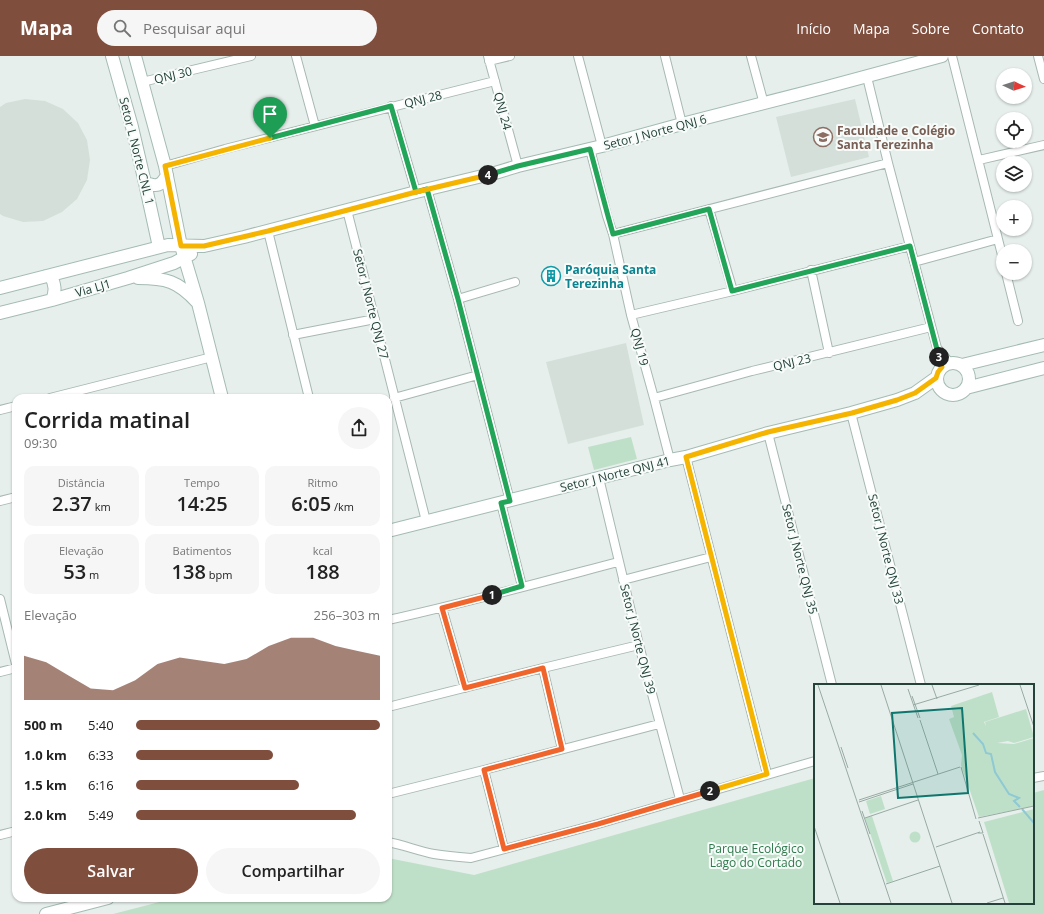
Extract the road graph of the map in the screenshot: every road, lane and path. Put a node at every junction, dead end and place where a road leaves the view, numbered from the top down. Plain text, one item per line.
1 (112, 56) edge
2 (135, 56) edge
3 (251, 56) edge
4 (296, 56) edge
5 (510, 56) edge
6 (578, 56) edge
7 (665, 56) edge
8 (751, 56) edge
9 (942, 56) edge
10 (952, 56) edge
11 (1038, 56) edge
12 (489, 59) edge
13 (867, 77) junction
14 (1044, 79) edge
15 (495, 81) junction
16 (142, 82) junction
17 (764, 104) junction
18 (391, 106) junction
19 (682, 124) junction
20 (315, 126) junction
21 (1044, 145) edge
22 (602, 146) junction
23 (590, 149) junction
24 (979, 160) junction
25 (888, 163) junction
26 (518, 166) junction
27 (166, 170) junction
28 (145, 183) junction
29 (422, 191) junction
30 (709, 209) junction
31 (348, 210) junction
32 (268, 231) junction
33 (613, 234) junction
34 (998, 239) junction
35 (999, 244) edge
36 (181, 246) junction
37 (204, 246) junction
38 (910, 246) junction
39 (159, 247) junction
40 (185, 258) junction
41 (914, 262) junction
42 (811, 270) junction
43 (46, 276) junction
44 (128, 278) junction
45 (1008, 280) edge
46 (515, 282) dead end
47 (0, 288) edge
48 (732, 291) junction
49 (458, 299) junction
50 (52, 300) junction
51 (198, 303) junction
52 (0, 313) edge
53 (631, 315) junction
54 (375, 319) junction
55 (1018, 321) dead end
56 (931, 327) junction
57 (293, 335) junction
58 (1044, 345) edge
59 (828, 353) junction
60 (212, 357) junction
61 (962, 365) junction
62 (1044, 368) edge
63 (943, 369) junction
64 (478, 375) junction
65 (966, 388) junction
66 (915, 393) junction
67 (944, 393) junction
68 (79, 394) edge
69 (221, 394) edge
70 (308, 394) edge
71 (394, 398) junction
72 (654, 398) junction
73 (12, 407) edge
74 (0, 410) edge
75 (852, 413) junction
76 (768, 432) junction
77 (686, 457) junction
78 (670, 460) junction
79 (599, 478) junction
80 (12, 498) edge
81 (0, 501) edge
82 (505, 502) junction
83 (426, 521) junction
84 (392, 530) edge
85 (711, 557) junction
86 (618, 562) junction
87 (623, 580) junction
88 (522, 586) junction
89 (0, 599) edge
90 (442, 608) junction
91 (392, 619) edge
92 (639, 645) junction
93 (12, 648) edge
94 (543, 668) junction
95 (12, 669) edge
96 (0, 672) edge
97 (832, 684) edge
98 (921, 684) edge
99 (465, 688) junction
100 (392, 706) edge
101 (659, 724) junction
102 (562, 749) junction
103 (814, 761) edge
104 (484, 770) junction
105 (767, 774) junction
106 (1044, 776) edge
107 (1034, 778) edge
108 (392, 793) edge
109 (680, 799) junction
110 (12, 832) edge
111 (0, 835) edge
112 (392, 844) edge
113 (504, 849) junction
114 (92, 902) edge
115 (46, 914) edge

1 - 28 street, Setor L Norte CNL 1
2 - 16 street
3 - 16 street, QNJ 30
4 - 20 street
5 - 12 street
6 - 22 street
7 - 19 street
8 - 17 street
9 - 13 street, Setor J Norte QNJ 6
10 - 24 street
11 - 14 street
12 - 15 street, QNJ 24
13 - 17 street, Setor J Norte QNJ 6
13 - 25 street
15 - 18 street, QNJ 28
15 - 26 street, QNJ 24
16 - 27 street
17 - 19 street, Setor J Norte QNJ 6
18 - 20 street, QNJ 28
18 - 29 street
19 - 22 street, Setor J Norte QNJ 6
20 - 27 street, QNJ 28
21 - 24 street
22 - 23 street, Setor J Norte QNJ 6
23 - 26 street, Setor J Norte QNJ 6
23 - 33 street, QNJ 19
24 - 34 street
25 - 30 street
25 - 38 street
26 - 29 street, Setor J Norte QNJ 6
27 - 28 street
27 - 36 street
28 - 39 street, Setor L Norte CNL 1
29 - 31 street, Setor J Norte QNJ 6
29 - 49 street
30 - 33 street
30 - 48 street
31 - 32 street, Setor J Norte QNJ 6
31 - 54 street, Setor J Norte QNJ 27
32 - 37 street, Setor J Norte QNJ 6
32 - 57 street
33 - 53 street, QNJ 19
34 - 35 street
34 - 41 street
36 - 37 street, Via LJ1
36 - 39 street, Via LJ1
36 - 40 street
37 - 40 street, Via LJ1
38 - 41 street
38 - 42 street
39 - 43 street, Via LJ1
40 - 44 street, Via LJ1
40 - 51 street
41 - 56 street
42 - 48 street
42 - 59 street
43 - 47 street, Via LJ1
43 - 50 street
44 - 50 street, Via LJ1
44 - 51 street
45 - 55 street
46 - 49 street
48 - 53 street
49 - 64 street
50 - 52 street, Via LJ1
51 - 60 street
53 - 72 street, QNJ 19
54 - 57 street
54 - 71 street, Setor J Norte QNJ 27
56 - 59 street, QNJ 23
56 - 63 street
57 - 70 street
58 - 61 street
59 - 72 street, QNJ 23
60 - 68 street
60 - 69 street
61 - 63 street
61 - 65 street
62 - 65 street
63 - 66 street
63 - 67 street
64 - 71 street
64 - 82 street
65 - 67 street
66 - 67 street
66 - 75 street, Setor J Norte QNJ 41
71 - 83 street, Setor J Norte QNJ 27
72 - 78 street, QNJ 19
73 - 74 street
75 - 76 street, Setor J Norte QNJ 41
75 - 98 street, Setor J Norte QNJ 33
76 - 77 street, Setor J Norte QNJ 41
76 - 97 street, Setor J Norte QNJ 35
77 - 78 street, Setor J Norte QNJ 41
77 - 85 street
78 - 79 street, Setor J Norte QNJ 41
79 - 82 street, Setor J Norte QNJ 41
79 - 86 street, Setor J Norte QNJ 39
80 - 81 street
82 - 83 street, Setor J Norte QNJ 41
82 - 88 street
83 - 84 street, Setor J Norte QNJ 41
85 - 87 street
85 - 105 street
86 - 87 street, Setor J Norte QNJ 39
86 - 88 street
87 - 92 street, Setor J Norte QNJ 39
88 - 90 street
89 - 93 street
90 - 91 street
90 - 99 street
92 - 94 street
92 - 101 street, Setor J Norte QNJ 39
94 - 99 street
94 - 102 street
95 - 96 street
99 - 100 street
101 - 102 street
101 - 109 street, Setor J Norte QNJ 39
102 - 104 street
103 - 105 street
104 - 108 street
104 - 113 street
105 - 109 street
106 - 107 street
109 - 113 street
110 - 111 street
112 - 113 street
114 - 115 street

